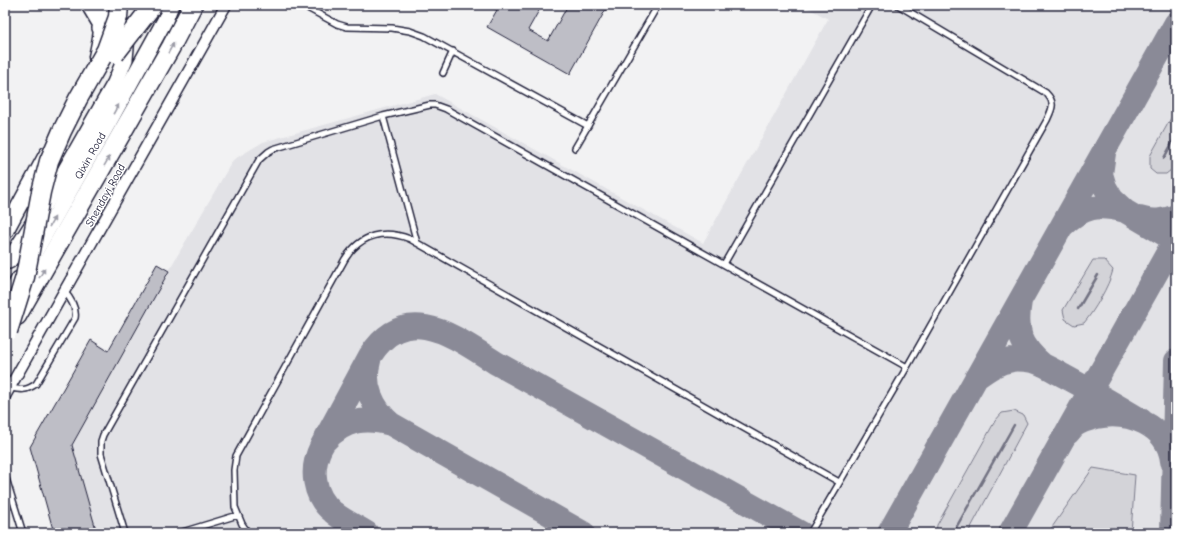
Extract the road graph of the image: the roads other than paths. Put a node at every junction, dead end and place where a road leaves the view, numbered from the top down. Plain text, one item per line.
1 (89, 5) edge
2 (101, 5) edge
3 (108, 5) edge
4 (119, 5) edge
5 (130, 5) edge
6 (154, 5) edge
7 (171, 5) edge
8 (193, 5) edge
9 (226, 5) edge
10 (302, 5) edge
11 (658, 5) edge
12 (872, 5) edge
13 (898, 5) edge
14 (453, 51) junction
15 (115, 54) junction
16 (93, 73) junction
17 (443, 73) dead end
18 (384, 116) junction
19 (588, 126) junction
20 (575, 148) dead end
21 (60, 158) joint
22 (25, 217) junction
23 (5, 232) edge
24 (5, 243) edge
25 (417, 243) junction
26 (724, 264) junction
27 (7, 266) edge
28 (64, 291) junction
29 (5, 305) edge
30 (6, 334) edge
31 (907, 367) junction
32 (7, 392) edge
33 (5, 475) edge
34 (839, 482) junction
35 (238, 515) junction
36 (23, 533) edge
37 (125, 533) edge
38 (179, 533) edge
39 (248, 533) edge
40 (810, 533) edge

1 - 23 main road
2 - 16 highway, bridge
3 - 27 main road
4 - 16 highway, bridge
5 - 15 highway, bridge
6 - 15 highway, bridge
29 -> 7 main road, Qixin Road
30 -> 8 highway, bridge
9 - 28 street, Shendayi Road
10 - 14 lane
11 - 19 lane
12 - 26 lane
13 - 31 lane
14 - 17 lane
14 - 19 lane
15 - 21 highway
16 - 30 highway, bridge
18 - 25 lane
18 - 26 lane
18 - 37 lane
19 - 20 lane
21 - 22 main road
22 - 24 main road
22 - 27 main road
25 - 34 lane
25 - 35 lane
26 - 31 lane
28 - 32 street, Shendayi Road
28 - 32 lane
31 - 34 lane
33 - 36 lane
34 - 40 lane
35 - 38 lane
35 - 39 lane

